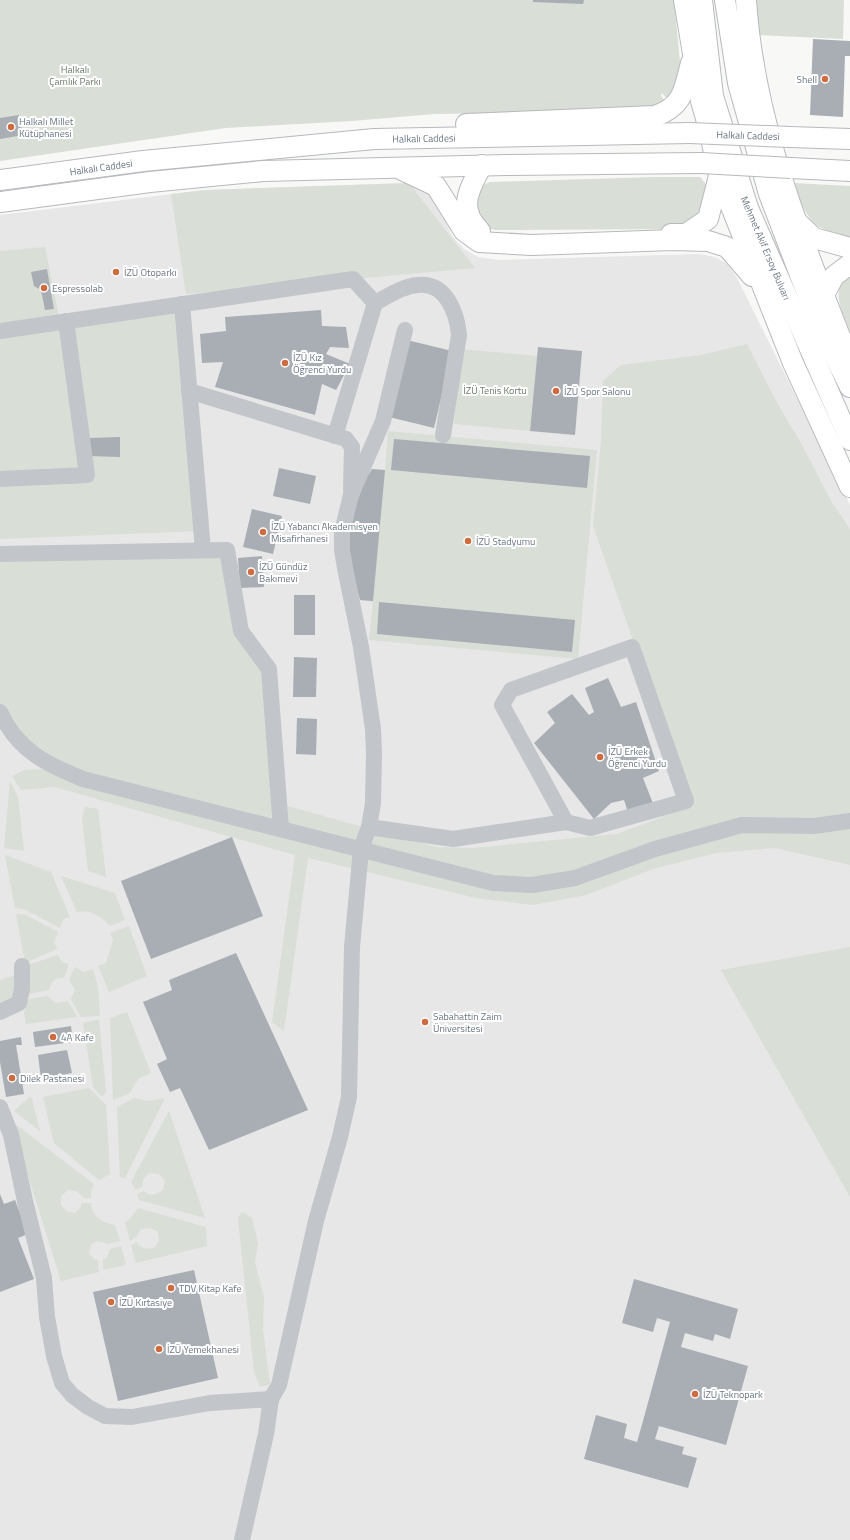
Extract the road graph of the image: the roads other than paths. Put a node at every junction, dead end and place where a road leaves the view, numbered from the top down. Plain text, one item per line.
1 (684, 0) edge
2 (702, 0) edge
3 (725, 0) edge
4 (746, 0) edge
5 (693, 58) junction
6 (374, 139) junction
7 (850, 140) edge
8 (482, 165) junction
9 (397, 168) junction
10 (850, 171) edge
11 (719, 176) junction
12 (0, 180) edge
13 (0, 202) edge
14 (794, 220) junction
15 (850, 248) edge
16 (850, 264) edge
17 (763, 289) junction
18 (824, 295) junction
19 (182, 304) junction
20 (375, 304) junction
21 (66, 321) junction
22 (405, 330) dead end
23 (0, 331) edge
24 (850, 374) edge
25 (850, 387) edge
26 (189, 391) junction
27 (443, 435) dead end
28 (335, 436) junction
29 (850, 440) edge
30 (0, 479) edge
31 (850, 487) edge
32 (351, 496) junction
33 (203, 550) junction
34 (0, 554) edge
35 (0, 712) edge
36 (850, 820) edge
37 (566, 822) junction
38 (369, 827) junction
39 (281, 829) junction
40 (361, 849) junction
41 (22, 966) dead end
42 (0, 1012) edge
43 (0, 1107) edge
44 (271, 1399) junction
45 (242, 1540) edge

1 - 5 main road
2 - 29 main road, Mehmet Akif Ersoy Bulvarı
3 - 25 main road, Mehmet Akif Ersoy Bulvarı
4 - 14 main road
5 - 6 main road
5 - 11 main road
6 - 7 main road, Halkalı Caddesi, bridge
6 - 12 main road, Halkalı Caddesi
8 - 9 main road, Halkalı Caddesi
8 - 10 main road, Halkalı Caddesi, bridge
8 - 11 main road
9 - 13 main road, Halkalı Caddesi
9 - 17 main road
11 - 17 main road
14 - 15 main road
14 - 18 main road
16 - 18 main road
17 - 31 main road
18 - 24 main road
19 - 20 street
19 - 21 street
19 - 26 street
20 - 27 street
20 - 28 street
21 - 23 street
21 - 30 street
22 - 32 street
26 - 28 street
26 - 33 street
28 - 32 street
32 - 38 street
33 - 34 street
33 - 39 street
35 - 39 street
36 - 40 street
37 - 37 street
37 - 38 street
38 - 40 street
39 - 40 street
40 - 44 street
41 - 42 street
43 - 44 street
44 - 45 street

